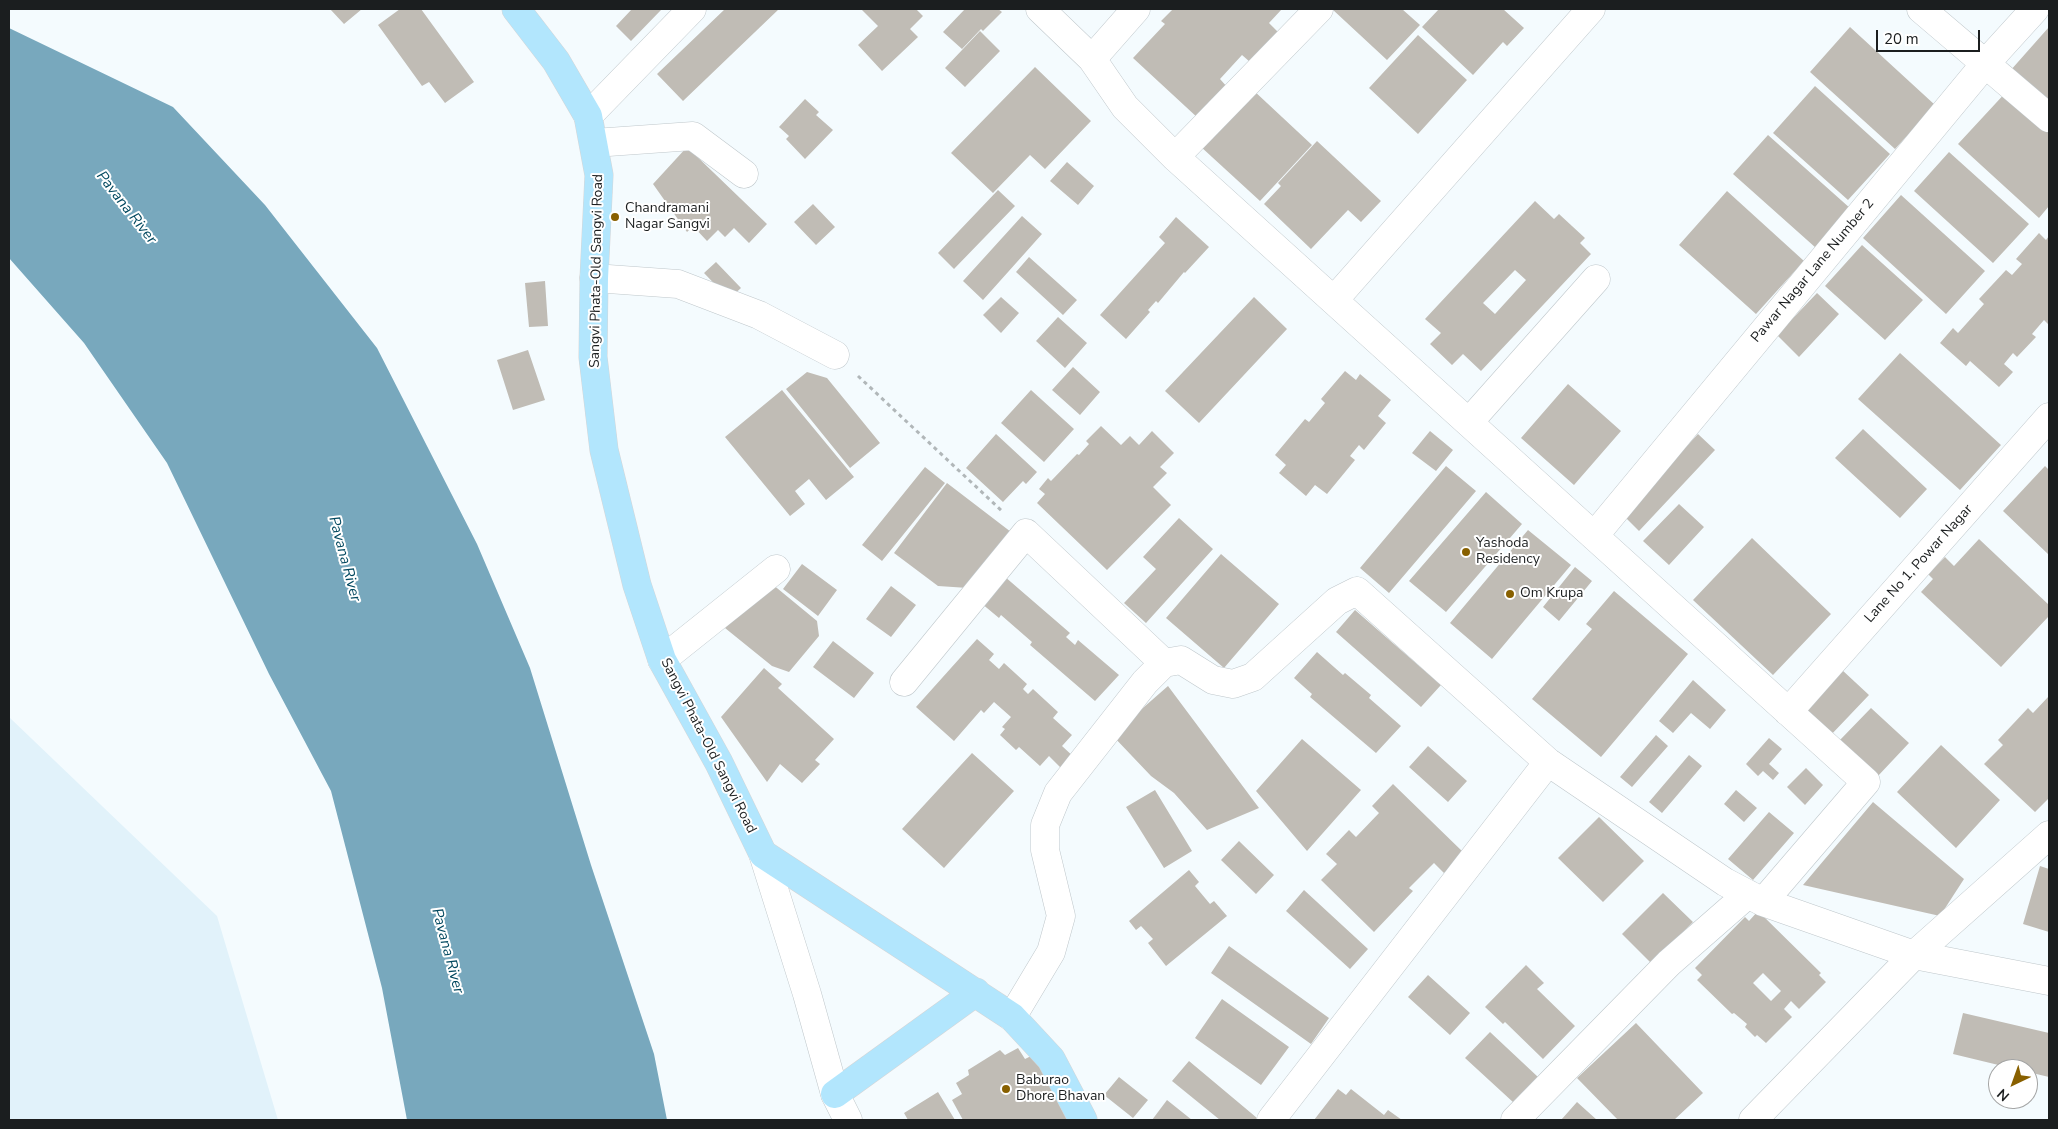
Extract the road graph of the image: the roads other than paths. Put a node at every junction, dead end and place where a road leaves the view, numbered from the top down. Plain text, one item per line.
1 (516, 9) edge
2 (692, 9) edge
3 (1040, 9) edge
4 (1136, 9) edge
5 (1319, 9) edge
6 (1591, 9) edge
7 (1921, 9) edge
8 (2035, 9) edge
9 (1092, 59) junction
10 (1984, 64) junction
11 (588, 116) junction
12 (2049, 118) edge
13 (594, 144) junction
14 (1175, 156) junction
15 (744, 174) dead end
16 (594, 278) junction
17 (1596, 279) dead end
18 (1334, 300) junction
19 (835, 355) road end
20 (2049, 417) edge
21 (1468, 422) junction
22 (1594, 536) junction
23 (776, 569) dead end
24 (662, 660) junction
25 (1164, 663) junction
26 (904, 682) dead end
27 (1788, 712) junction
28 (1548, 762) junction
29 (2049, 835) edge
30 (762, 854) junction
31 (1756, 898) junction
32 (1914, 955) junction
33 (2049, 980) edge
34 (976, 992) junction
35 (1012, 1017) junction
36 (835, 1094) junction
37 (848, 1120) edge
38 (1083, 1120) edge
39 (1271, 1120) edge
40 (1515, 1120) edge
41 (1753, 1120) edge

1 - 11 main road, Sangvi Phata-Old Sangvi Road
2 - 11 street
3 - 9 street
4 - 9 street
5 - 14 street
6 - 18 street
7 - 10 street
8 - 10 street, Pawar Nagar Lane Number 2
9 - 14 street
10 - 12 street
10 - 22 street, Pawar Nagar Lane Number 2
11 - 13 main road, Sangvi Phata-Old Sangvi Road
13 - 15 street
13 - 16 main road, Sangvi Phata-Old Sangvi Road
14 - 18 street
16 - 19 street
16 - 24 main road, Sangvi Phata-Old Sangvi Road
17 - 21 street
18 - 21 street
20 - 27 street, Lane No 1, Powar Nagar
21 - 22 street
22 - 27 street
23 - 24 street
24 - 30 main road, Sangvi Phata-Old Sangvi Road
25 - 26 street
25 - 28 street
25 - 35 street
27 - 31 street
28 - 31 street
28 - 39 street
29 - 32 street
30 - 34 main road
30 - 36 street, Sangvi Phata-Old Sangvi Road
31 - 32 street
31 - 40 street
32 - 33 street
32 - 41 street
34 - 35 main road
34 - 36 main road
35 - 38 main road
36 - 37 street, Sangvi Phata-Old Sangvi Road

